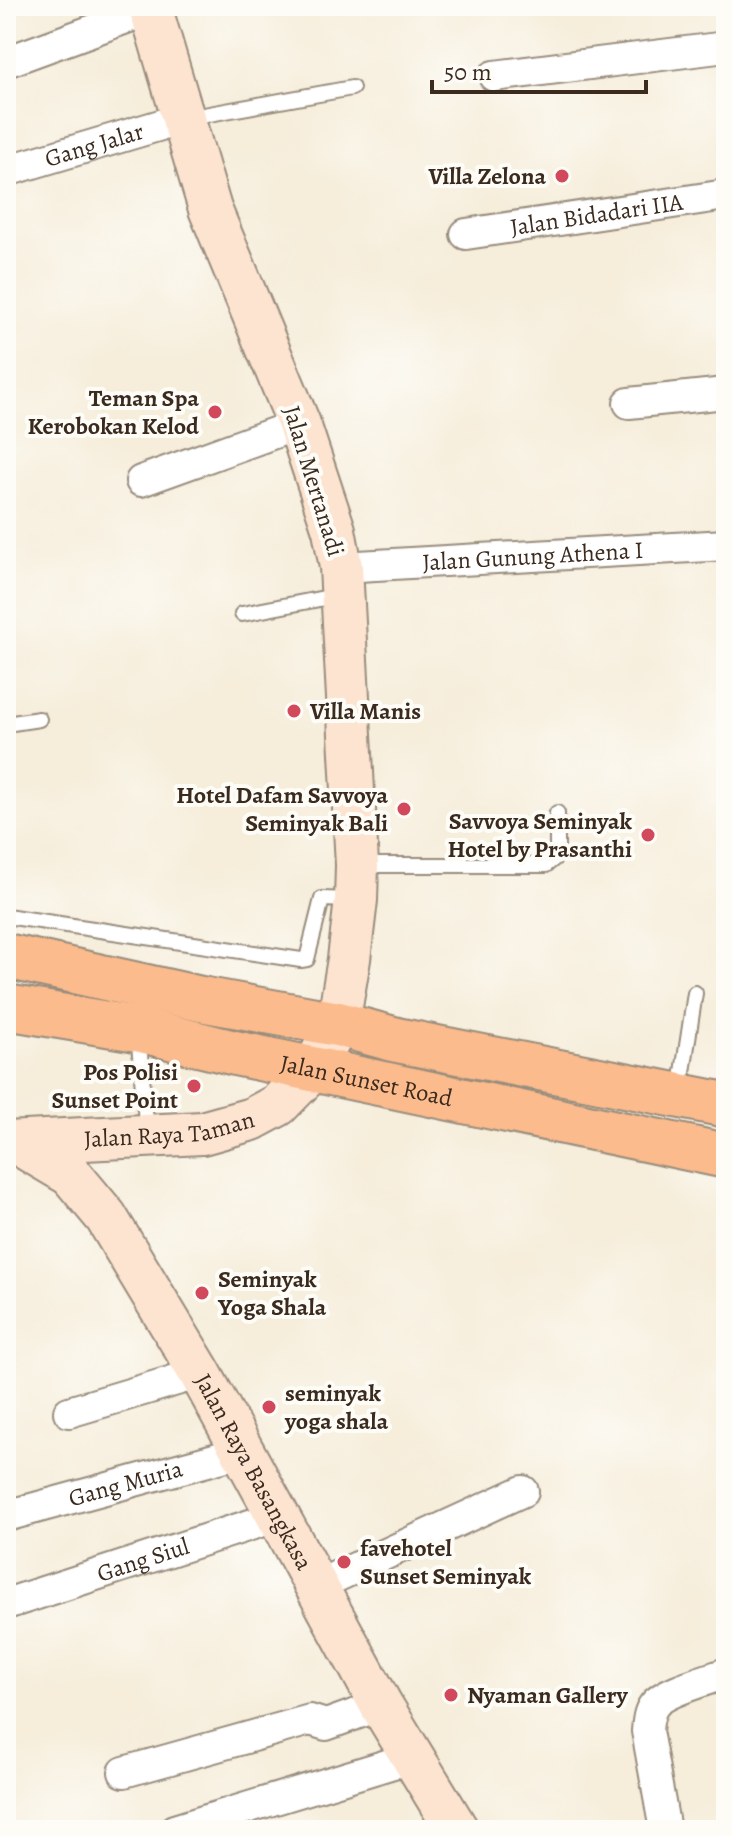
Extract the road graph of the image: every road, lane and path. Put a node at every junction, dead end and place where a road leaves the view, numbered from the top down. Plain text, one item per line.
1 (151, 8) edge
2 (726, 47) edge
3 (6, 62) edge
4 (494, 76) dead end
5 (352, 88) dead end
6 (181, 119) junction
7 (6, 171) edge
8 (726, 195) edge
9 (466, 234) dead end
10 (726, 393) edge
11 (629, 403) dead end
12 (299, 424) junction
13 (141, 481) dead end
14 (726, 545) edge
15 (342, 581) junction
16 (242, 614) dead end
17 (39, 719) dead end
18 (6, 724) edge
19 (557, 813) dead end
20 (356, 883) junction
21 (6, 916) edge
22 (6, 956) edge
23 (695, 993) dead end
24 (6, 1007) edge
25 (338, 1024) junction
26 (137, 1029) junction
27 (314, 1068) junction
28 (679, 1097) junction
29 (725, 1099) edge
30 (147, 1136) junction
31 (12, 1143) edge
32 (726, 1156) edge
33 (200, 1373) junction
34 (69, 1412) dead end
35 (244, 1451) junction
36 (523, 1491) dead end
37 (6, 1516) edge
38 (278, 1516) junction
39 (316, 1586) junction
40 (6, 1604) edge
41 (726, 1673) edge
42 (381, 1705) junction
43 (413, 1757) junction
44 (124, 1772) dead end
45 (174, 1830) edge
46 (457, 1830) edge
47 (665, 1830) edge

1 - 3 street
1 - 6 main road, Jalan Mertanadi
2 - 4 street
5 - 6 lane
6 - 7 street, Gang Jalar
6 - 12 main road, Jalan Mertanadi
8 - 9 street, Jalan Bidadari IIA
10 - 11 street
12 - 13 street
12 - 15 main road, Jalan Mertanadi
14 - 15 street, Jalan Gunung Athena I
15 - 16 lane
15 - 20 main road, Jalan Mertanadi
17 - 18 lane
19 - 20 lane
20 - 21 lane
20 - 25 main road, Jalan Mertanadi
22 - 25 highway, Jalan Sunset Road
23 - 28 lane
24 - 26 highway, Jalan Sunset Road
25 - 27 main road, Jalan Mertanadi
25 - 28 highway, Jalan Sunset Road
26 - 27 highway, Jalan Sunset Road
26 - 30 lane
27 - 30 main road, Jalan Raya Taman
27 - 32 highway, Jalan Sunset Road
28 - 29 highway, Jalan Sunset Road
30 - 31 main road, Jalan Raya Taman
31 - 33 main road, Jalan Raya Basangkasa
33 - 34 street
33 - 35 main road, Jalan Raya Basangkasa
35 - 37 street, Gang Muria
35 - 38 main road, Jalan Raya Basangkasa
36 - 39 street
38 - 39 main road, Jalan Raya Basangkasa
38 - 40 street, Gang Siul
39 - 42 main road, Jalan Raya Basangkasa
41 - 47 street
42 - 43 main road, Jalan Raya Basangkasa
42 - 44 street
43 - 45 street
43 - 46 main road, Jalan Raya Basangkasa

